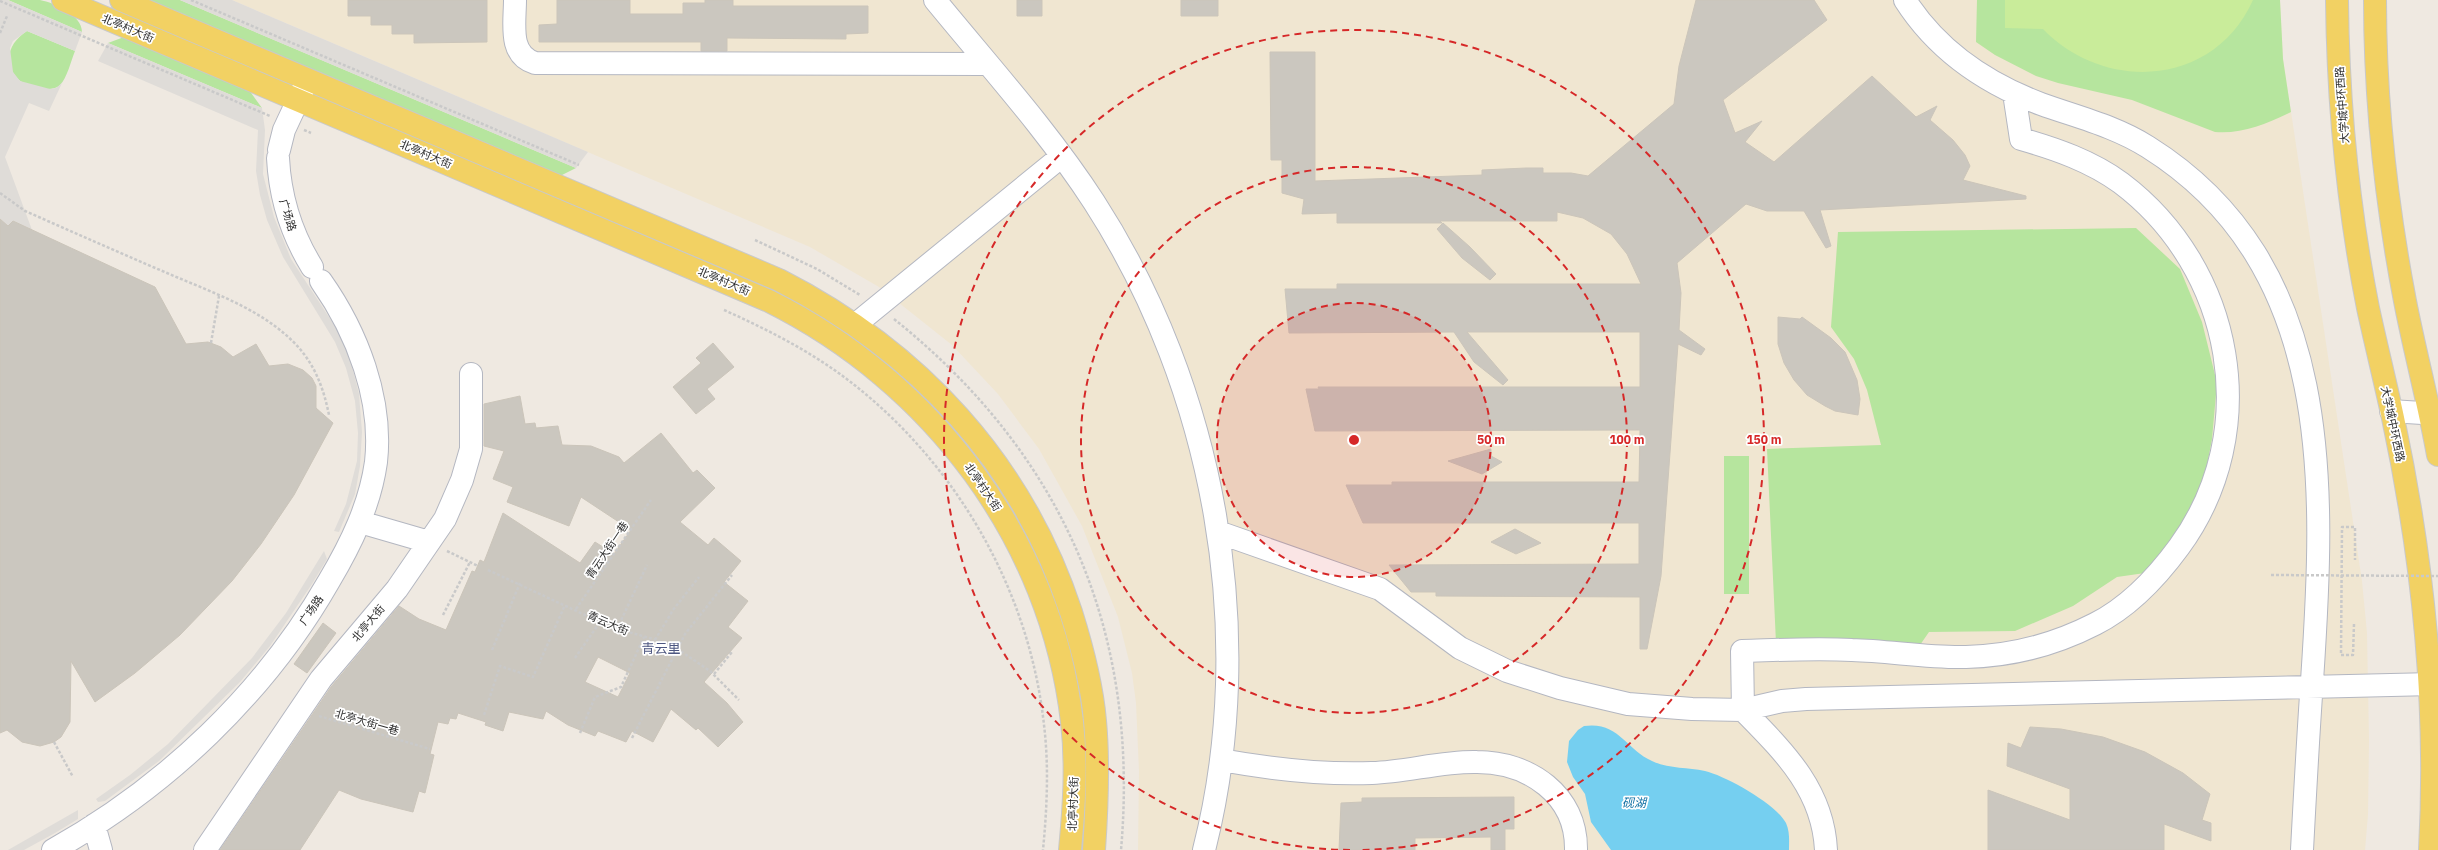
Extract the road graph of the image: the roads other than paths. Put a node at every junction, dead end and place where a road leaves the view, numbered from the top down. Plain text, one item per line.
1 (63, 0) edge
2 (121, 0) edge
3 (515, 0) edge
4 (935, 0) edge
5 (1905, 0) edge
6 (2337, 0) edge
7 (2375, 0) edge
8 (987, 64) junction
9 (308, 79) junction
10 (2014, 93) junction
11 (298, 100) junction
12 (1062, 156) junction
13 (856, 324) junction
14 (470, 374) dead end
15 (2391, 411) junction
16 (2434, 414) edge
17 (2438, 455) edge
18 (360, 522) junction
19 (1218, 532) junction
20 (429, 542) junction
21 (2433, 684) junction
22 (2311, 686) junction
23 (1743, 710) junction
24 (1220, 760) junction
25 (94, 825) junction
26 (53, 850) edge
27 (101, 850) edge
28 (205, 850) edge
29 (1070, 850) edge
30 (1094, 850) edge
31 (1204, 850) edge
32 (1576, 850) edge
33 (1826, 850) edge
34 (2302, 850) edge
35 (2430, 850) edge

1 - 11 main road, 北亭村大街
2 - 9 main road, 北亭村大街
3 - 8 street
4 - 8 street
5 - 10 street
6 - 15 main road, 大学城中环西路
7 - 16 main road
8 - 12 street
9 - 11 street, 广场路
9 - 13 main road, 北亭村大街
10 - 22 street
10 - 23 street
11 - 18 street, 广场路
11 - 29 main road, 北亭村大街
12 - 13 street
12 - 19 street
13 - 30 main road, 北亭村大街
14 - 20 street, 北亭大街
15 - 16 street
15 - 21 main road, 大学城中环西路
16 - 17 main road
18 - 20 street
18 - 25 street, 广场路
19 - 23 street
19 - 24 street
20 - 28 street, 北亭大街
21 - 22 street
21 - 35 main road, 大学城中环西路
22 - 23 street
22 - 34 street
23 - 33 street
24 - 31 street
24 - 32 street
25 - 26 street, 广场路
25 - 27 street

